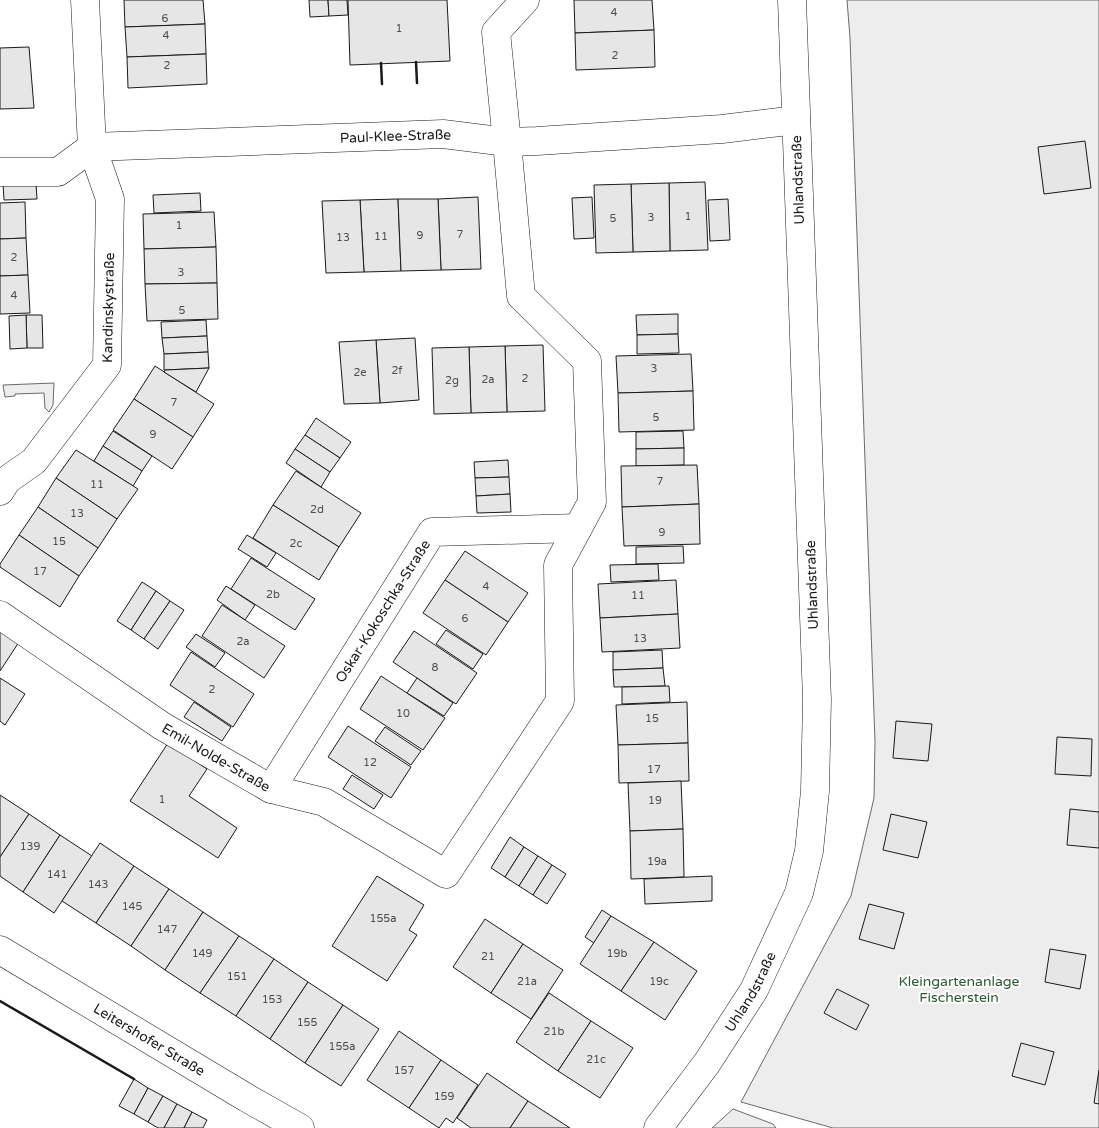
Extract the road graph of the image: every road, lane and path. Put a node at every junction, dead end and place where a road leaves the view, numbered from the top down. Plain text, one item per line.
1 (85, 0) edge
2 (525, 0) edge
3 (792, 0) edge
4 (796, 120) junction
5 (508, 142) junction
6 (92, 147) junction
7 (0, 172) edge
8 (0, 491) edge
9 (578, 528) junction
10 (0, 615) edge
11 (271, 789) junction
12 (0, 950) edge
13 (300, 1128) edge
14 (658, 1128) edge

1 - 6 street, Kandinskystraße
2 - 5 street
3 - 4 street, Uhlandstraße
4 - 5 street, Paul-Klee-Straße
4 - 14 street, Uhlandstraße
5 - 6 street, Paul-Klee-Straße
5 - 9 street
6 - 7 street
6 - 8 street, Kandinskystraße
9 - 11 street, Oskar-Kokoschka-Straße
9 - 11 street, Emil-Nolde-Straße
10 - 11 street, Emil-Nolde-Straße
12 - 13 street, Leitershofer Straße

